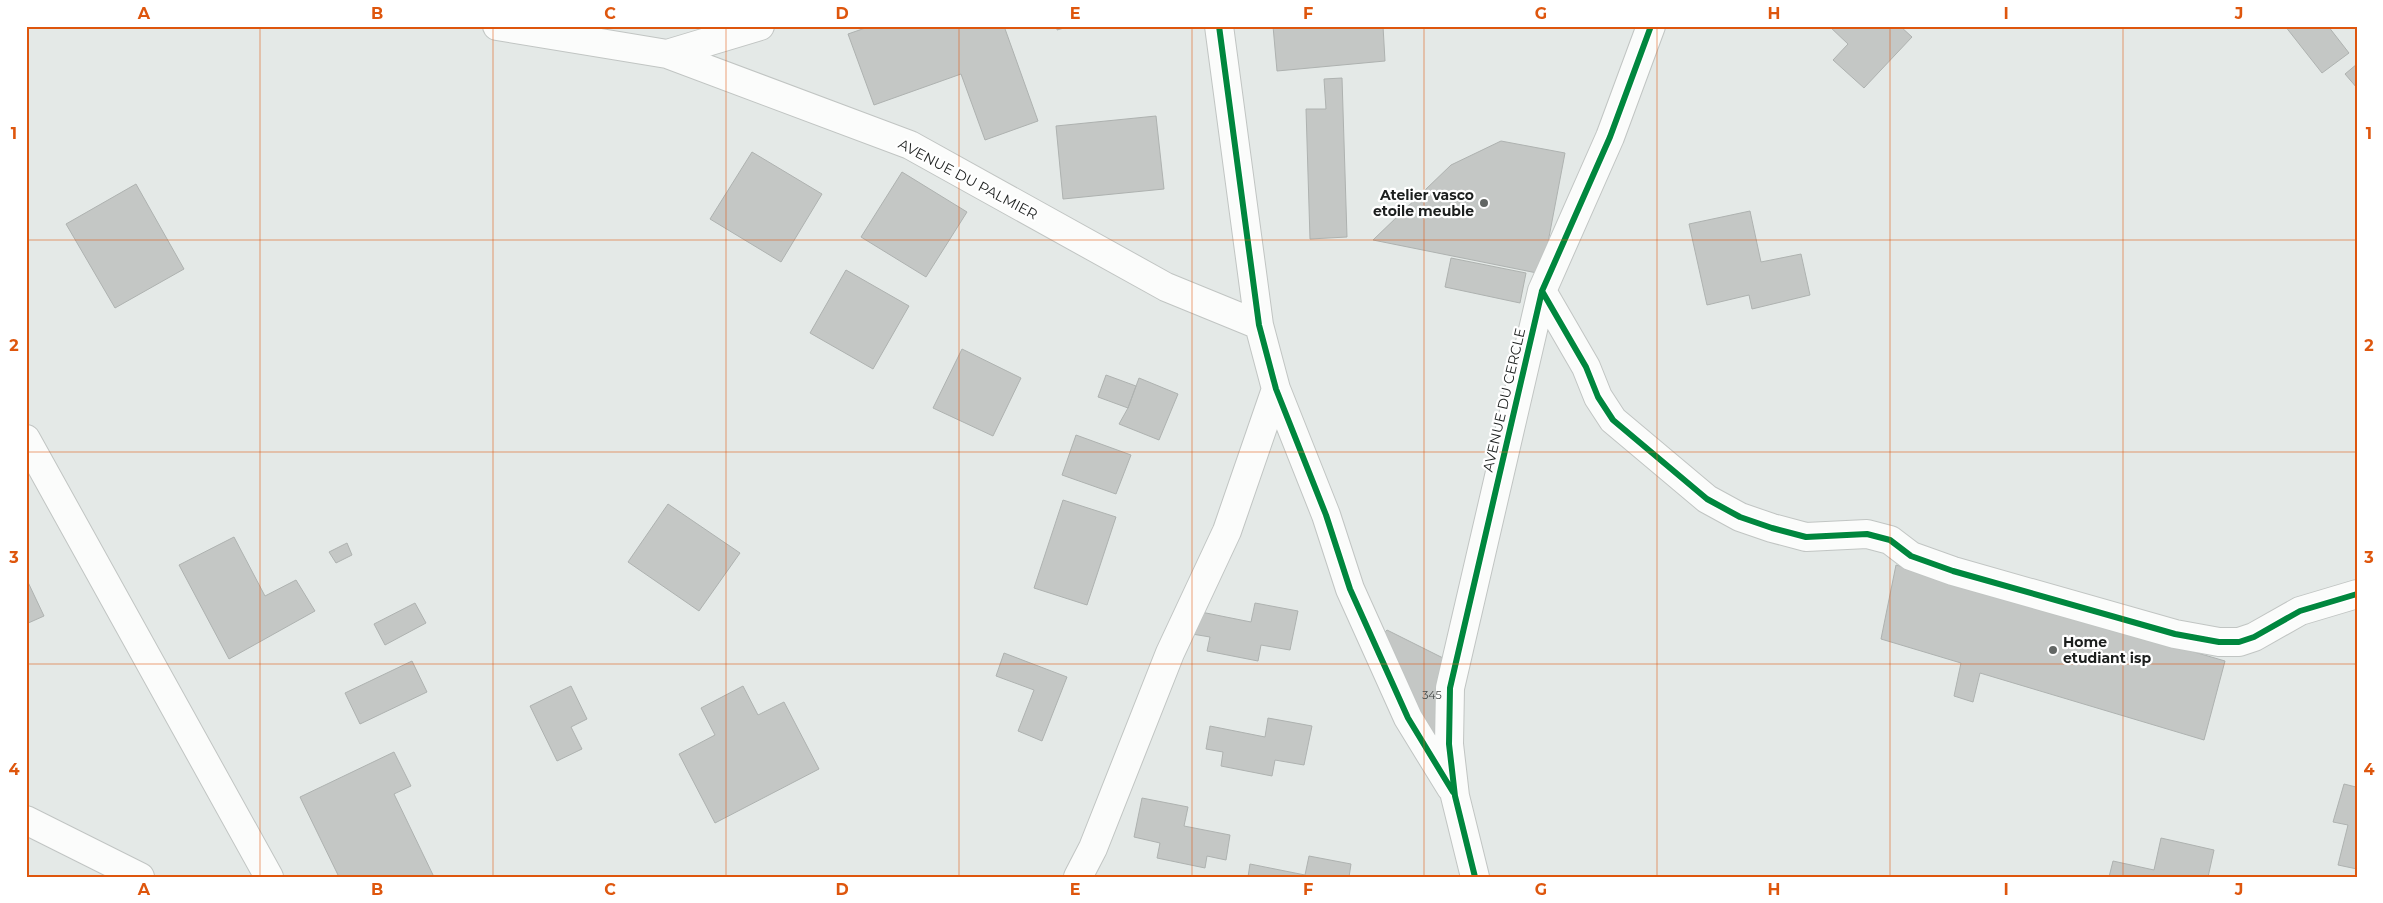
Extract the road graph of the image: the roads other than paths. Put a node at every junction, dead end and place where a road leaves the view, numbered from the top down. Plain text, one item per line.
1 (497, 26) edge
2 (760, 26) edge
3 (1219, 26) edge
4 (1651, 26) edge
5 (666, 54) junction
6 (1542, 291) junction
7 (1259, 325) junction
8 (1276, 389) junction
9 (26, 439) edge
10 (2357, 594) edge
11 (1455, 796) junction
12 (26, 820) edge
13 (140, 877) edge
14 (269, 877) edge
15 (1078, 877) edge
16 (1475, 877) edge

1 - 5 street
2 - 5 street
3 - 7 street
4 - 6 street, AVENUE DU CERCLE
5 - 7 street, AVENUE DU PALMIER
6 - 10 street
6 - 11 street, AVENUE DU CERCLE
7 - 8 street
8 - 11 street
8 - 15 street
9 - 14 street
11 - 16 street
12 - 13 street

